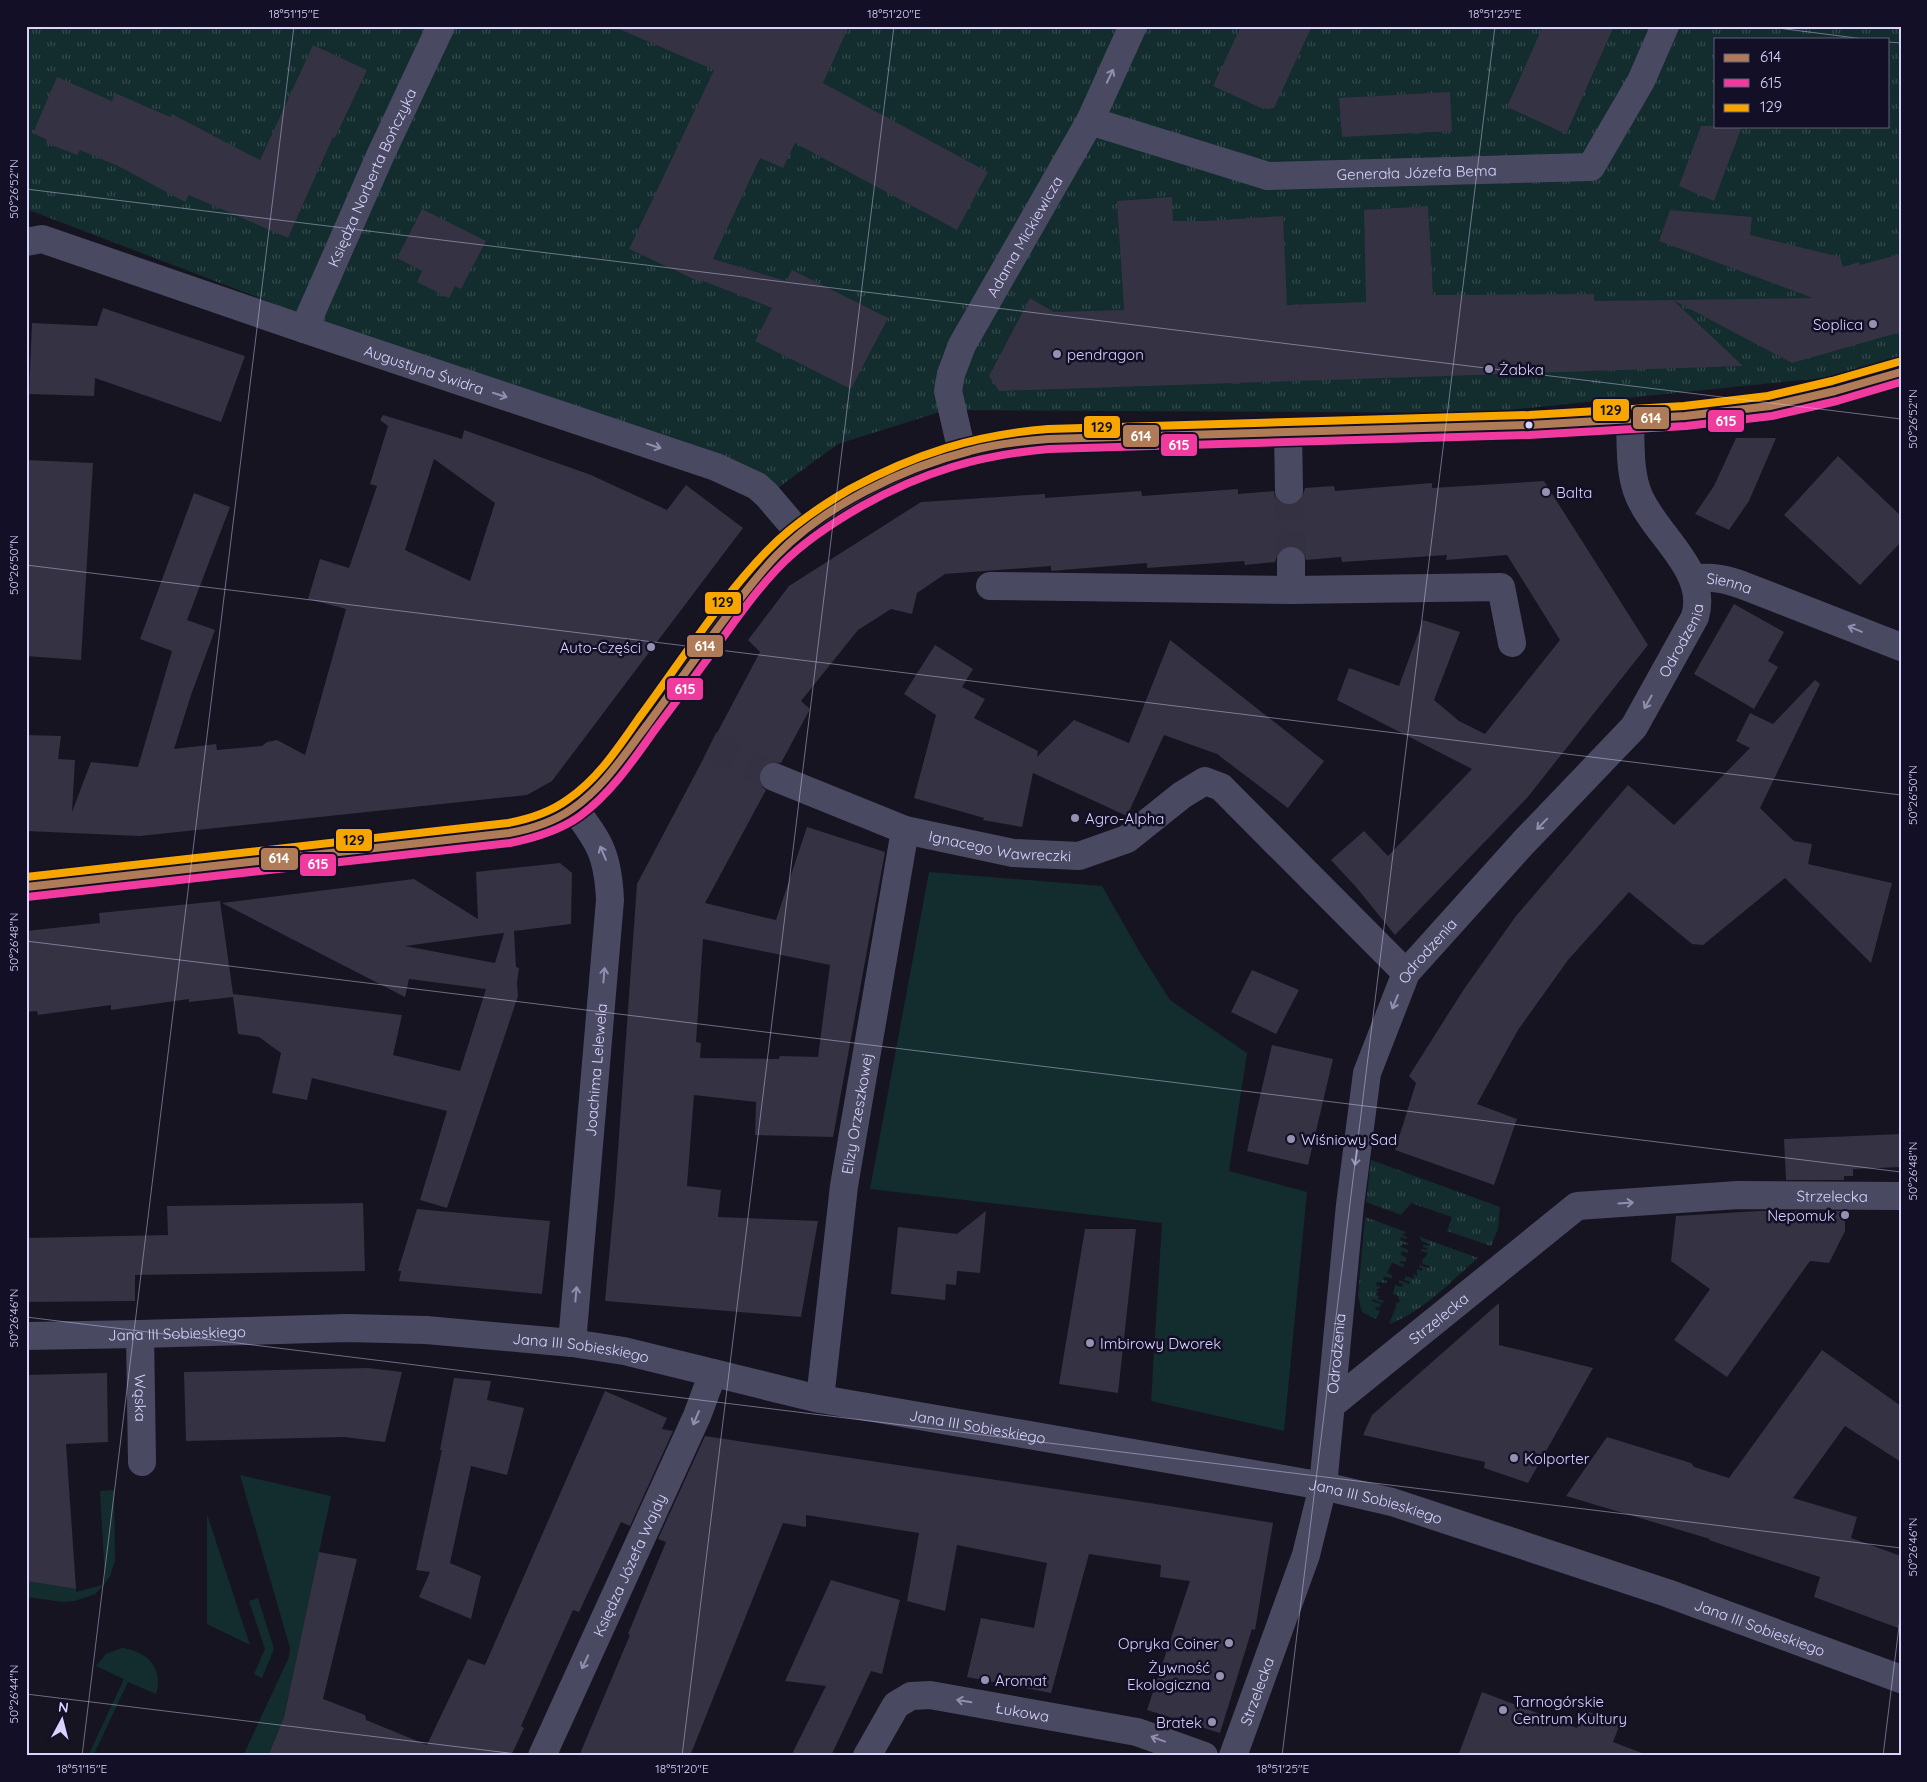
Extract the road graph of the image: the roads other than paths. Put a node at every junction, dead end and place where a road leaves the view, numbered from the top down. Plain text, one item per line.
1 (441, 26) edge
2 (1133, 26) edge
3 (1665, 26) edge
4 (1090, 121) junction
5 (26, 242) edge
6 (304, 330) junction
7 (1901, 372) edge
8 (1630, 420) junction
9 (1288, 432) junction
10 (962, 452) junction
11 (1290, 490) tunnel mouth
12 (801, 535) junction
13 (1291, 561) tunnel mouth
14 (1694, 579) junction
15 (990, 586) dead end
16 (1291, 590) junction
17 (1512, 643) dead end
18 (1901, 647) edge
19 (774, 777) tunnel mouth
20 (574, 808) junction
21 (905, 830) junction
22 (26, 887) edge
23 (1406, 973) junction
24 (1901, 1196) edge
25 (140, 1334) junction
26 (26, 1336) edge
27 (572, 1343) junction
28 (713, 1373) junction
29 (820, 1399) junction
30 (1330, 1405) junction
31 (142, 1462) dead end
32 (1323, 1486) junction
33 (1901, 1679) edge
34 (542, 1756) edge
35 (867, 1756) edge
36 (1204, 1756) edge
37 (1233, 1756) edge

1 - 6 street, Księdza Norberta Bończyka
4 -> 2 street, Adama Mickiewicza
3 - 4 street, Generała Józefa Bema
4 - 10 street, Adama Mickiewicza
5 - 6 street, Augustyna Świdra
6 -> 12 street, Augustyna Świdra
7 - 8 street
8 - 9 street
8 - 14 street, Sienna
9 - 10 street
9 - 11 street
10 - 12 street
12 - 20 street
13 - 16 street
18 -> 14 street, Sienna
14 -> 23 street, Odrodzenia
15 - 16 street
16 - 17 street
19 - 21 street, Ignacego Wawreczki
20 - 22 street
27 -> 20 street, Joachima Lelewela
21 - 23 street, Ignacego Wawreczki
21 - 29 street, Elizy Orzeszkowej
23 -> 30 street, Odrodzenia
30 -> 24 street, Strzelecka
25 - 26 street, Jana III Sobieskiego
25 - 27 street, Jana III Sobieskiego
25 - 31 street, Wąska
27 - 28 street, Jana III Sobieskiego
28 - 29 street, Jana III Sobieskiego
28 -> 34 street, Księdza Józefa Wajdy
29 - 32 street, Jana III Sobieskiego
30 - 32 street, Strzelecka
32 - 33 street, Jana III Sobieskiego
32 - 37 street, Strzelecka
36 -> 35 street, Łukowa

